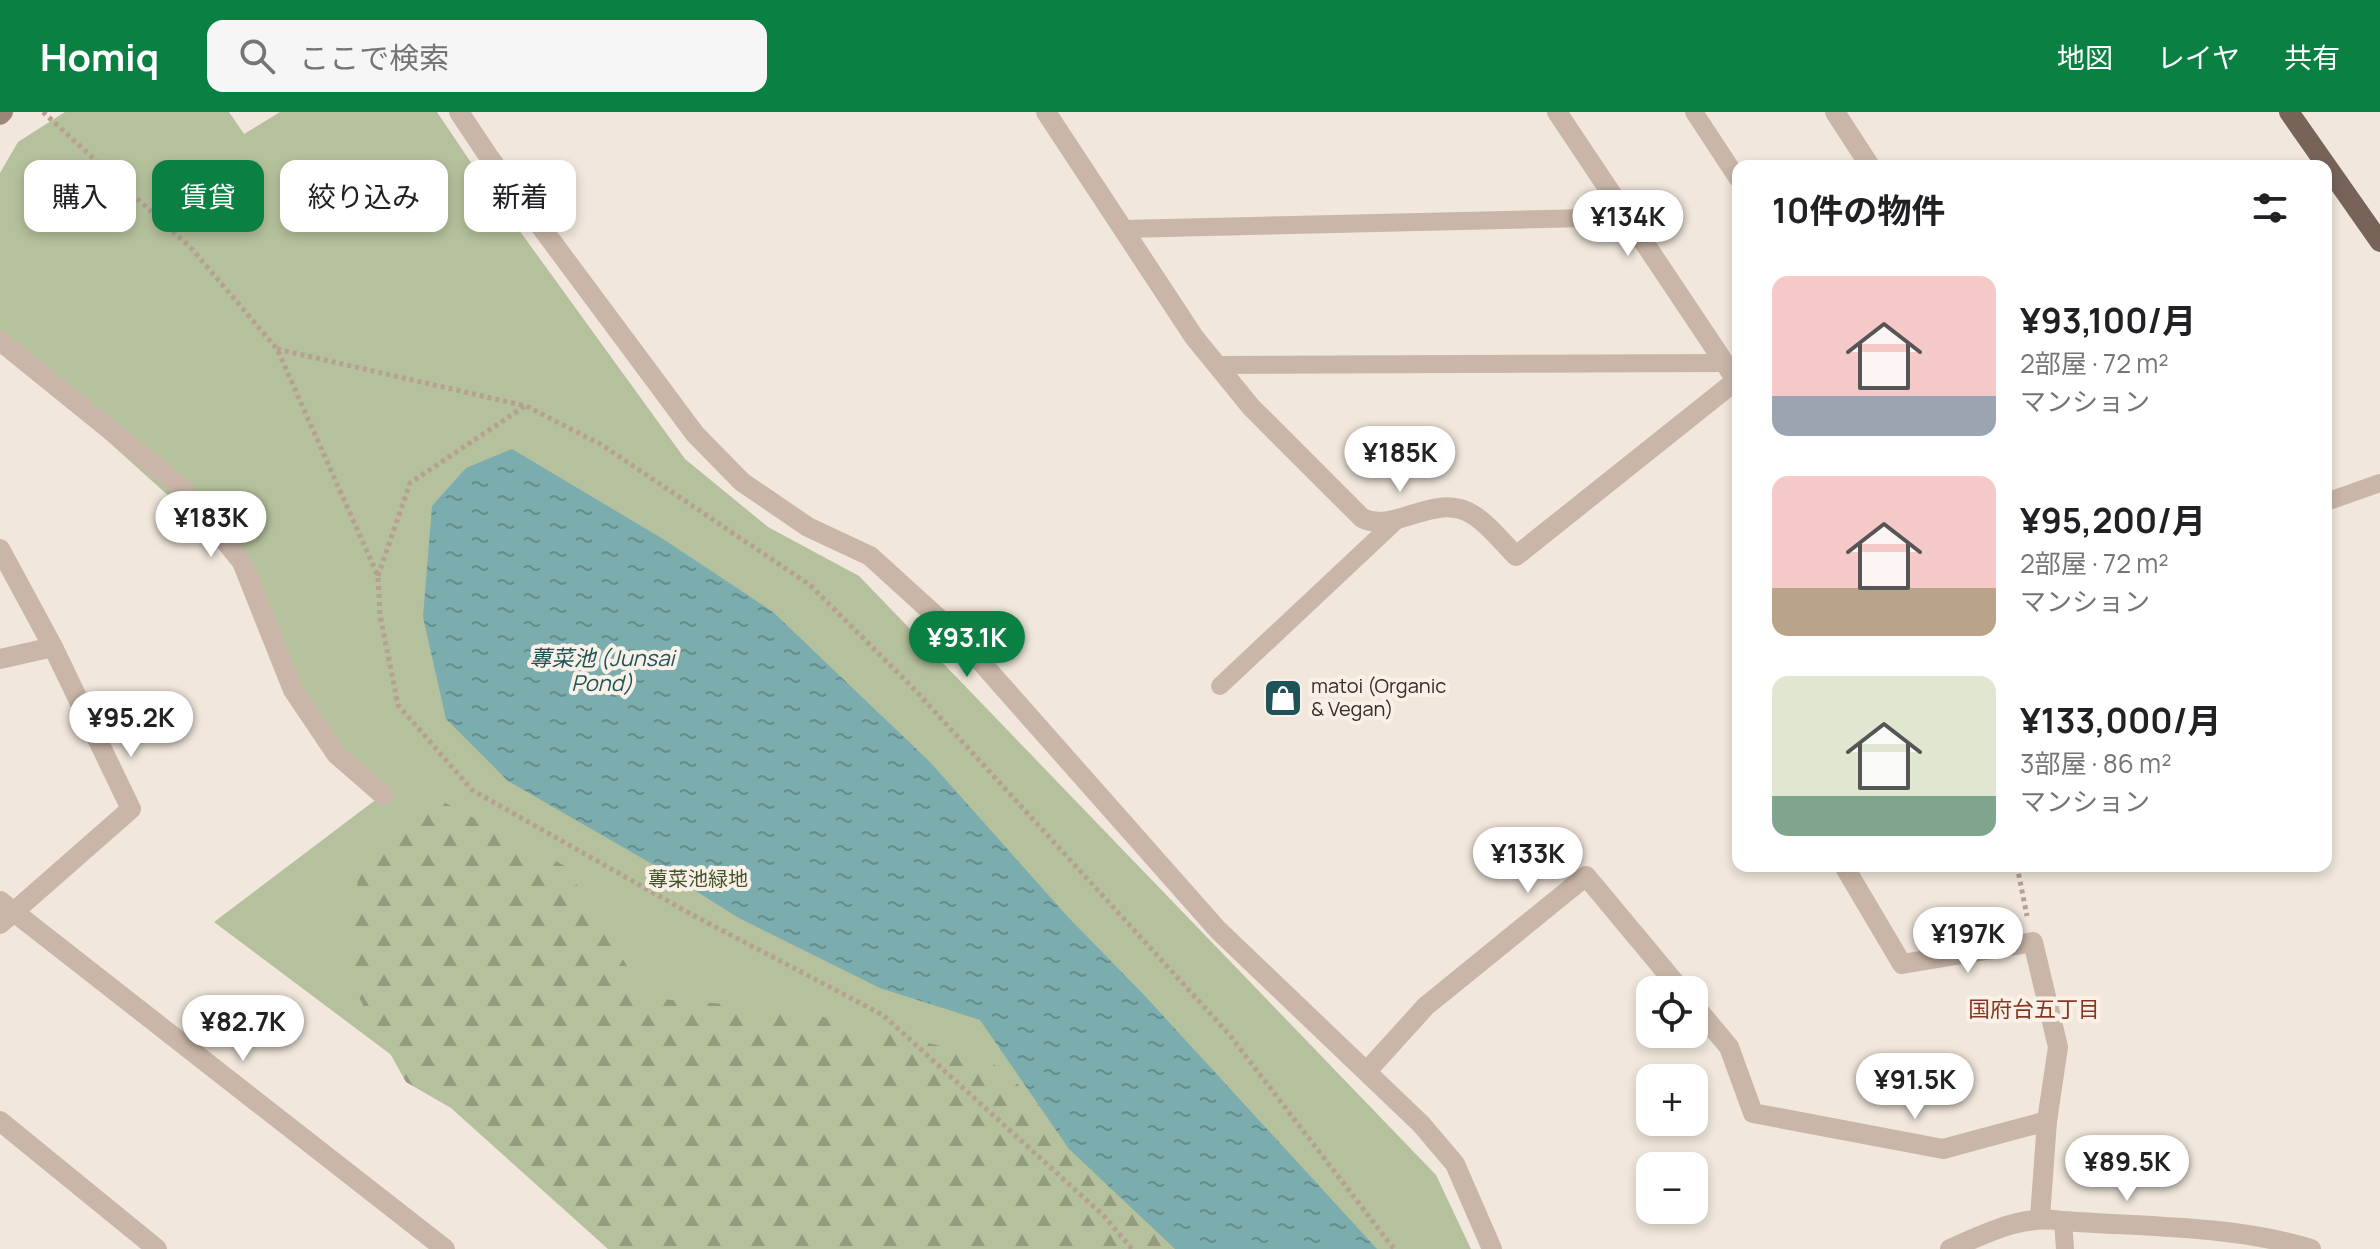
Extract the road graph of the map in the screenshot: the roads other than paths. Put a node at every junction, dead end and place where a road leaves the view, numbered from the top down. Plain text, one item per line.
1 (459, 112) edge
2 (1046, 112) edge
3 (1557, 112) edge
4 (1694, 112) edge
5 (1835, 112) edge
6 (2289, 112) edge
7 (1866, 160) edge
8 (2323, 160) edge
9 (1732, 170) edge
10 (2332, 173) edge
11 (1627, 217) junction
12 (1123, 229) junction
13 (2380, 242) edge
14 (0, 341) edge
15 (1217, 365) junction
16 (1732, 374) edge
17 (2380, 483) edge
18 (2332, 500) edge
19 (1399, 518) junction
20 (0, 549) edge
21 (53, 647) junction
22 (0, 659) edge
23 (1220, 686) dead end
24 (383, 795) dead end
25 (1848, 872) edge
26 (5, 912) edge
27 (1669, 976) edge
28 (1708, 1022) edge
29 (1367, 1071) junction
30 (0, 1121) edge
31 (2047, 1121) junction
32 (2040, 1217) junction
33 (2063, 1221) junction
34 (157, 1249) edge
35 (445, 1249) edge
36 (1492, 1249) edge
37 (1950, 1249) edge
38 (2065, 1249) edge
39 (2311, 1249) edge

1 - 29 street
2 - 12 street
3 - 11 street
4 - 9 lane
5 - 7 street
6 - 8 main road
10 - 13 main road
11 - 12 lane
11 - 16 street
12 - 15 street
14 - 24 street
15 - 16 lane
15 - 19 street
16 - 19 street
17 - 18 lane
19 - 23 lane
20 - 21 street
21 - 22 street
21 - 26 street
25 - 31 street
26 - 35 street
27 - 29 street
28 - 31 street
29 - 36 street
30 - 34 street
31 - 32 street
32 - 33 street
32 - 37 street
33 - 38 lane
33 - 39 street

